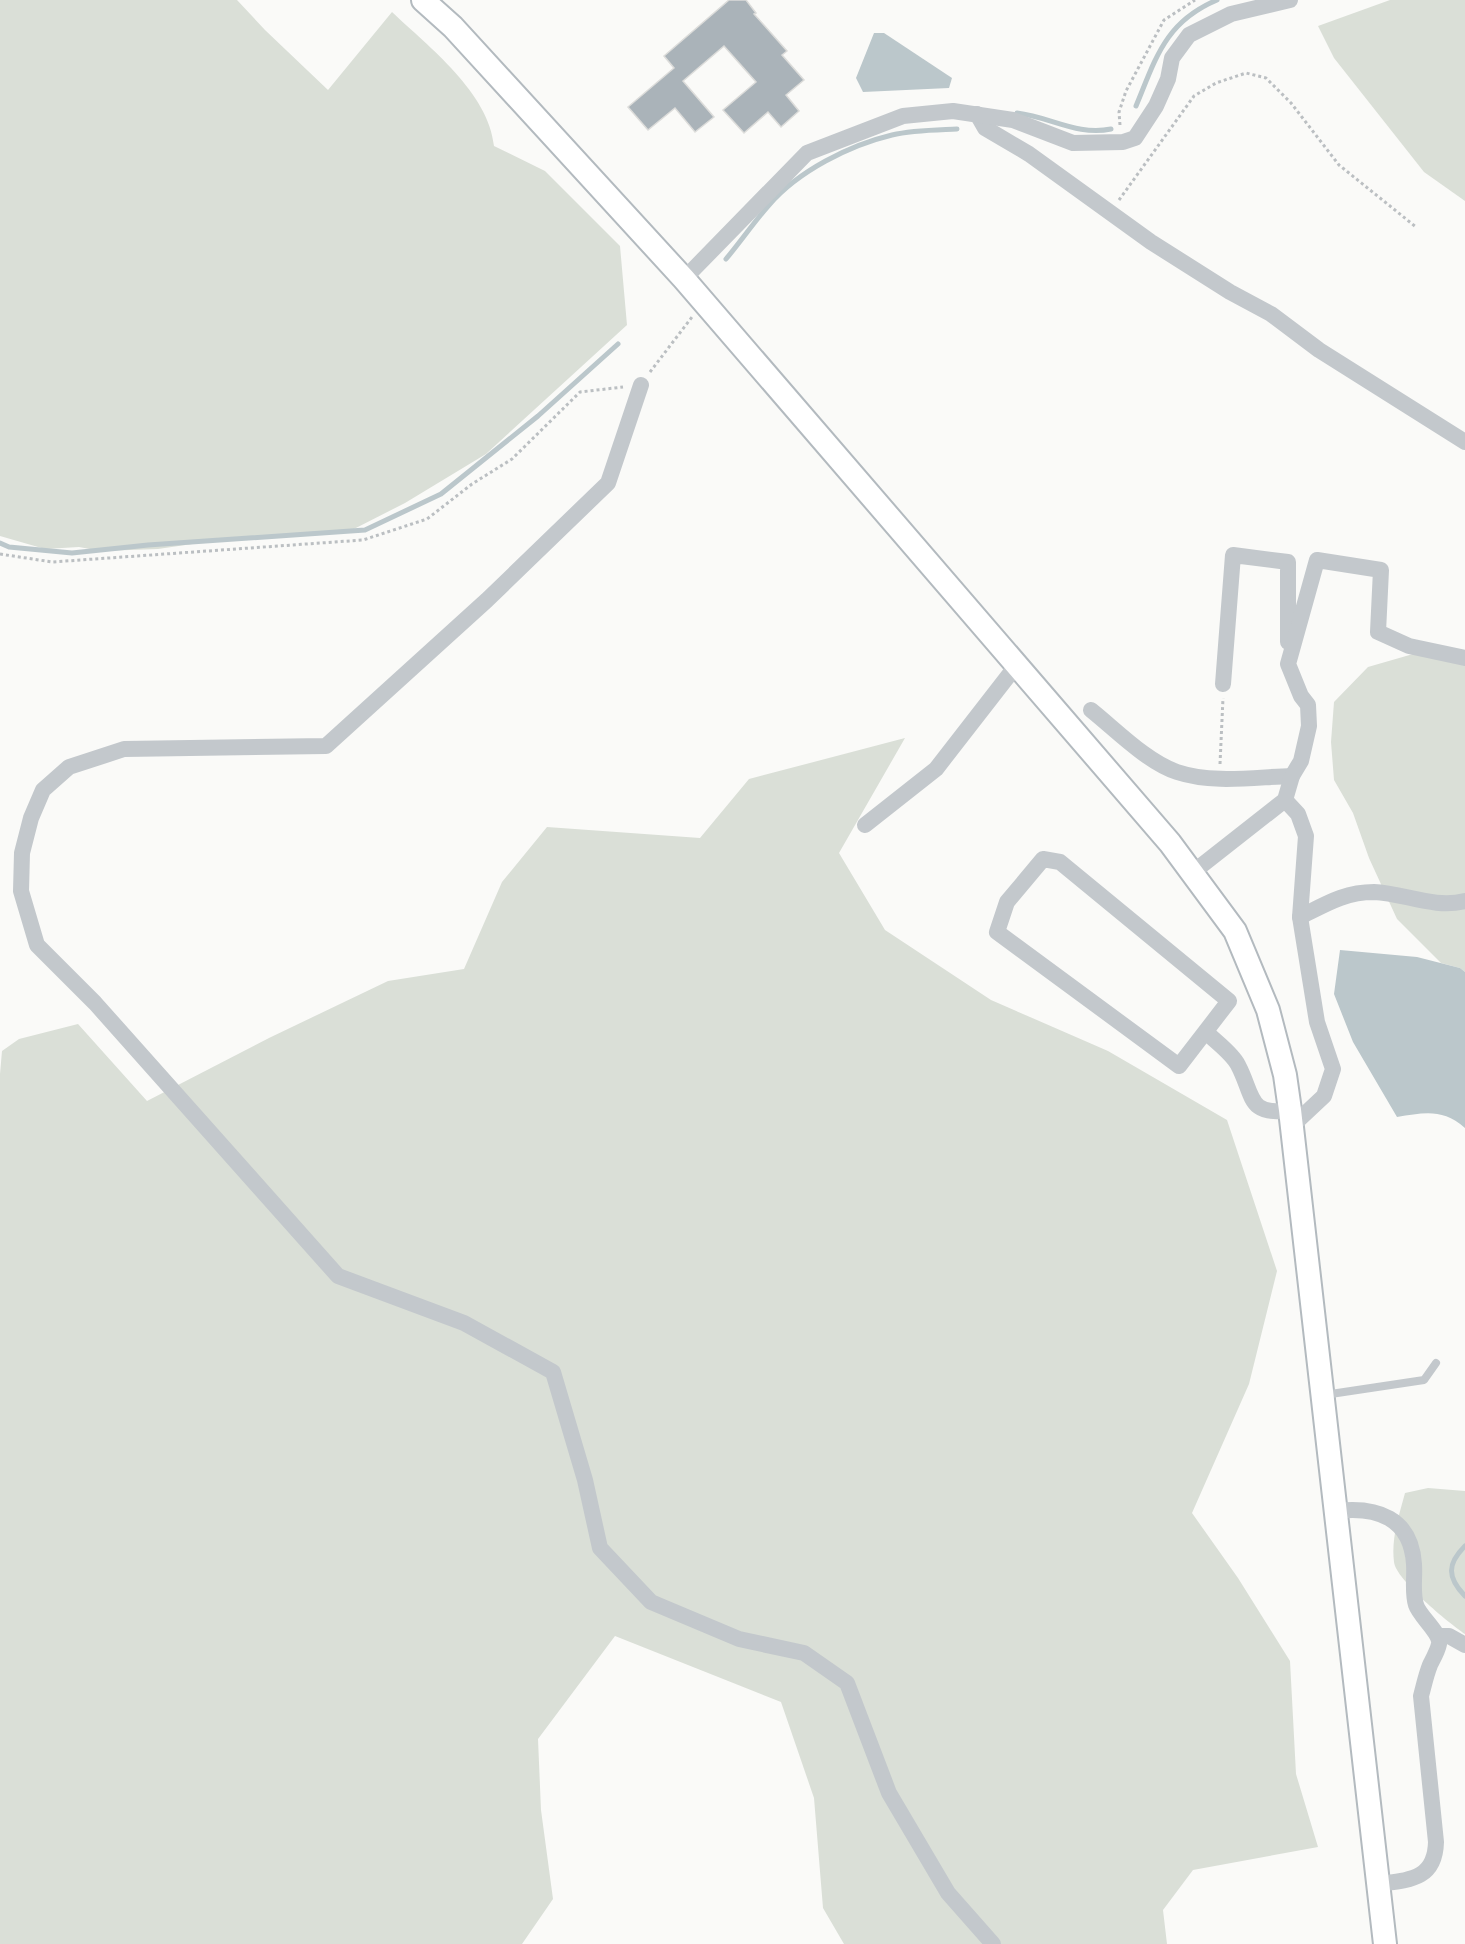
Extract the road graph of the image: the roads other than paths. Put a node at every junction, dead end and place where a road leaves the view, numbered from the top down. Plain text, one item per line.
1 (423, 0) edge
2 (1290, 0) edge
3 (977, 114) junction
4 (684, 279) junction
5 (641, 385) road end
6 (1465, 442) edge
7 (1465, 658) edge
8 (1288, 664) junction
9 (1016, 666) junction
10 (1223, 684) road end
11 (1091, 710) dead end
12 (1292, 776) junction
13 (1285, 800) junction
14 (865, 825) dead end
15 (1192, 873) junction
16 (1465, 901) edge
17 (1300, 917) junction
18 (1206, 1032) junction
19 (1291, 1118) junction
20 (1436, 1363) dead end
21 (1323, 1396) junction
22 (1336, 1511) junction
23 (1438, 1636) junction
24 (1465, 1645) edge
25 (1378, 1884) junction
26 (993, 1944) edge
27 (1385, 1944) edge

1 - 4 street
2 - 3 street
3 - 4 street
3 - 6 street
4 - 9 street
5 - 26 street
7 - 8 street
8 - 10 street
8 - 12 street
9 - 14 street
9 - 15 street
11 - 12 street
12 - 13 street
13 - 15 street
13 - 17 street
15 - 19 street
16 - 17 street
17 - 19 street
18 - 18 street
18 - 19 street
19 - 21 street
20 - 21 lane
21 - 22 street
22 - 23 street
22 - 25 street
23 - 24 street
23 - 25 street
25 - 27 street

